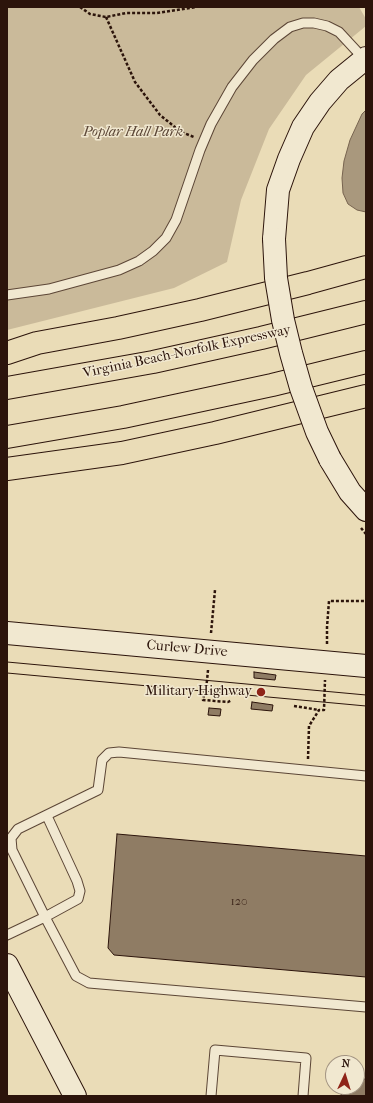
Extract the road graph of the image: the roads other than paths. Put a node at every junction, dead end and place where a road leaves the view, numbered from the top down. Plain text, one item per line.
1 (365, 59) edge
2 (366, 259) edge
3 (366, 267) edge
4 (308, 283) junction
5 (7, 295) edge
6 (366, 312) edge
7 (7, 353) edge
8 (366, 362) edge
9 (7, 388) edge
10 (366, 396) edge
11 (366, 412) edge
12 (215, 433) junction
13 (7, 437) edge
14 (7, 469) edge
15 (363, 519) edge
16 (7, 633) edge
17 (366, 666) edge
18 (366, 776) edge
19 (47, 816) junction
20 (45, 917) junction
21 (7, 935) edge
22 (7, 965) edge
23 (366, 1007) edge
24 (75, 1096) edge
25 (211, 1096) edge
26 (303, 1096) edge

1 - 5 lane
1 - 15 street, bridge
2 - 4 highway
3 - 4 highway
4 - 7 highway
6 - 9 highway, Virginia Beach-Norfolk Expressway
8 - 13 highway
10 - 12 highway
11 - 12 highway
12 - 14 highway
16 - 17 street, Curlew Drive
18 - 19 lane
19 - 20 lane
19 - 20 lane
20 - 21 lane
20 - 23 lane
22 - 24 street
25 - 26 lane

